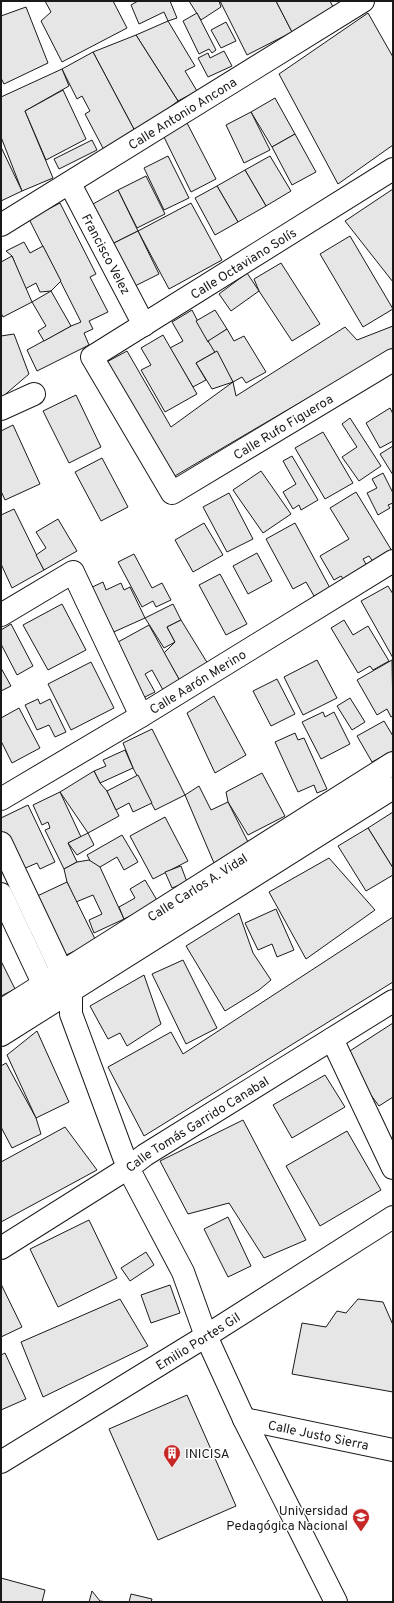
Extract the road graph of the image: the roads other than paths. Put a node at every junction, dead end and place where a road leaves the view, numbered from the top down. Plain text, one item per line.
1 (363, 1) edge
2 (393, 169) edge
3 (70, 184) junction
4 (1, 225) edge
5 (144, 325) junction
6 (393, 360) edge
7 (34, 394) dead end
8 (1, 409) edge
9 (172, 493) joint
10 (393, 561) edge
11 (1, 615) edge
12 (140, 716) junction
13 (393, 763) edge
14 (393, 788) edge
15 (1, 798) edge
16 (1, 843) edge
17 (1, 894) edge
18 (66, 982) junction
19 (48, 994) junction
20 (393, 1000) edge
21 (1, 1011) edge
22 (70, 1014) junction
23 (1, 1035) edge
24 (332, 1039) junction
25 (128, 1168) junction
26 (393, 1168) edge
27 (393, 1217) edge
28 (1, 1248) edge
29 (206, 1336) junction
30 (244, 1419) junction
31 (393, 1450) edge
32 (1, 1462) edge
33 (336, 1602) edge

1 - 3 street, Calle Antonio Ancona
2 - 5 street, Calle Octaviano Solís
3 - 4 street, Calle Antonio Ancona
3 - 5 street, Francisco Velez
5 - 9 street, Calle Octaviano Solís
6 - 9 street, Calle Rufo Figueroa
7 - 8 street
10 - 12 street, Calle Aarón Merino
11 - 12 street
12 - 15 street, Calle Aarón Merino
13 - 18 street, Calle Carlos A. Vidal
14 - 18 street, Calle Carlos A. Vidal
16 - 18 street
17 - 19 street
18 - 19 street, Calle Carlos A. Vidal
18 - 22 street
19 - 21 street, Calle Carlos A. Vidal
19 - 22 street
19 - 23 street, Calle Carlos A. Vidal
20 - 24 street, Calle Tomás Garrido Canabal
22 - 25 street
24 - 25 street, Calle Tomás Garrido Canabal
24 - 26 street
25 - 28 street, Calle Tomás Garrido Canabal
25 - 29 street
27 - 29 street, Emilio Portes Gil
29 - 30 street
29 - 32 street, Emilio Portes Gil
30 - 31 street, Calle Justo Sierra
30 - 33 street

